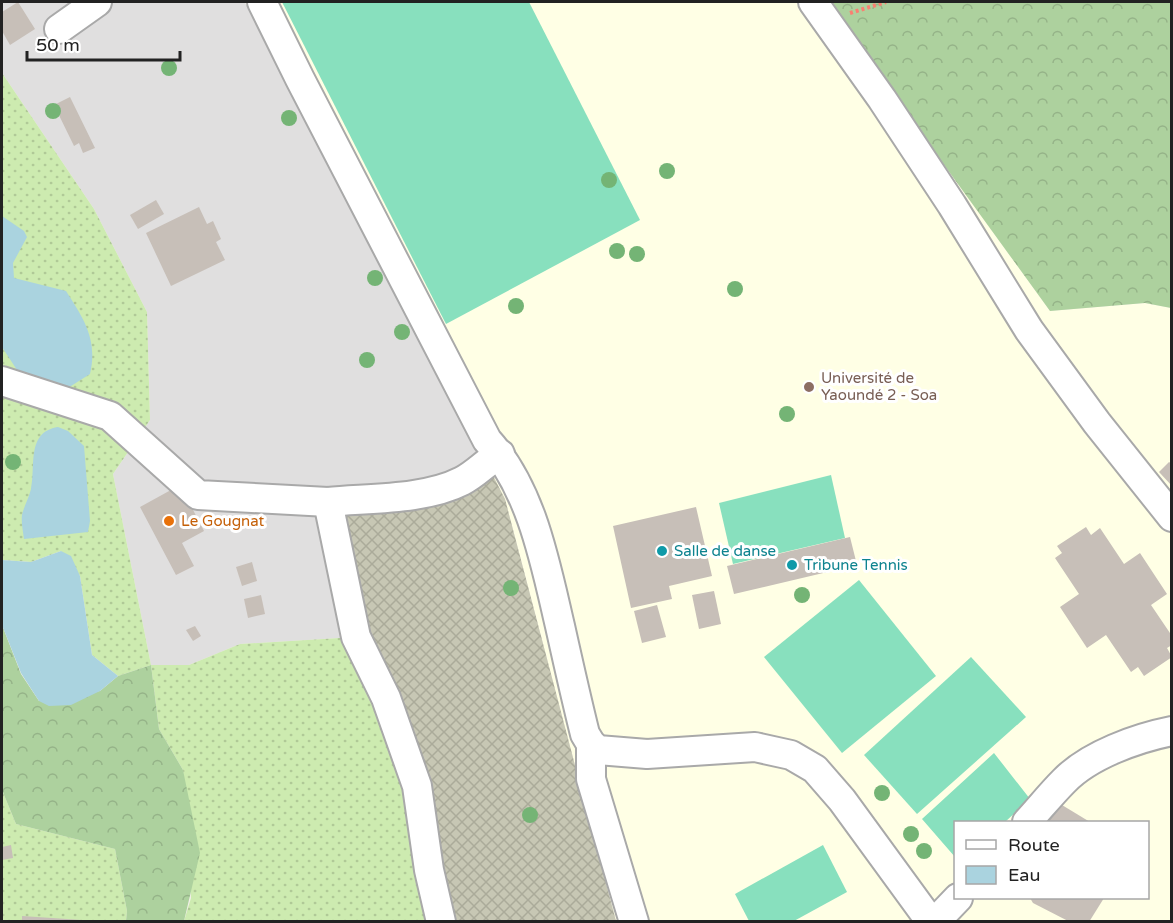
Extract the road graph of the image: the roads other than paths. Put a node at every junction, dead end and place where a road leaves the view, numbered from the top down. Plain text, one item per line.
1 (97, 2) edge
2 (262, 2) edge
3 (820, 11) edge
4 (59, 29) dead end
5 (2, 381) edge
6 (500, 454) junction
7 (328, 502) junction
8 (1172, 517) edge
9 (1172, 731) edge
10 (591, 744) junction
11 (1028, 821) edge
12 (956, 899) edge
13 (441, 921) edge
14 (634, 921) edge
15 (933, 921) edge

1 - 4 street
2 - 6 street
3 - 8 street
5 - 7 street
6 - 7 street
6 - 10 street
7 - 13 street
9 - 11 street
10 - 14 street
10 - 15 street
12 - 15 street

